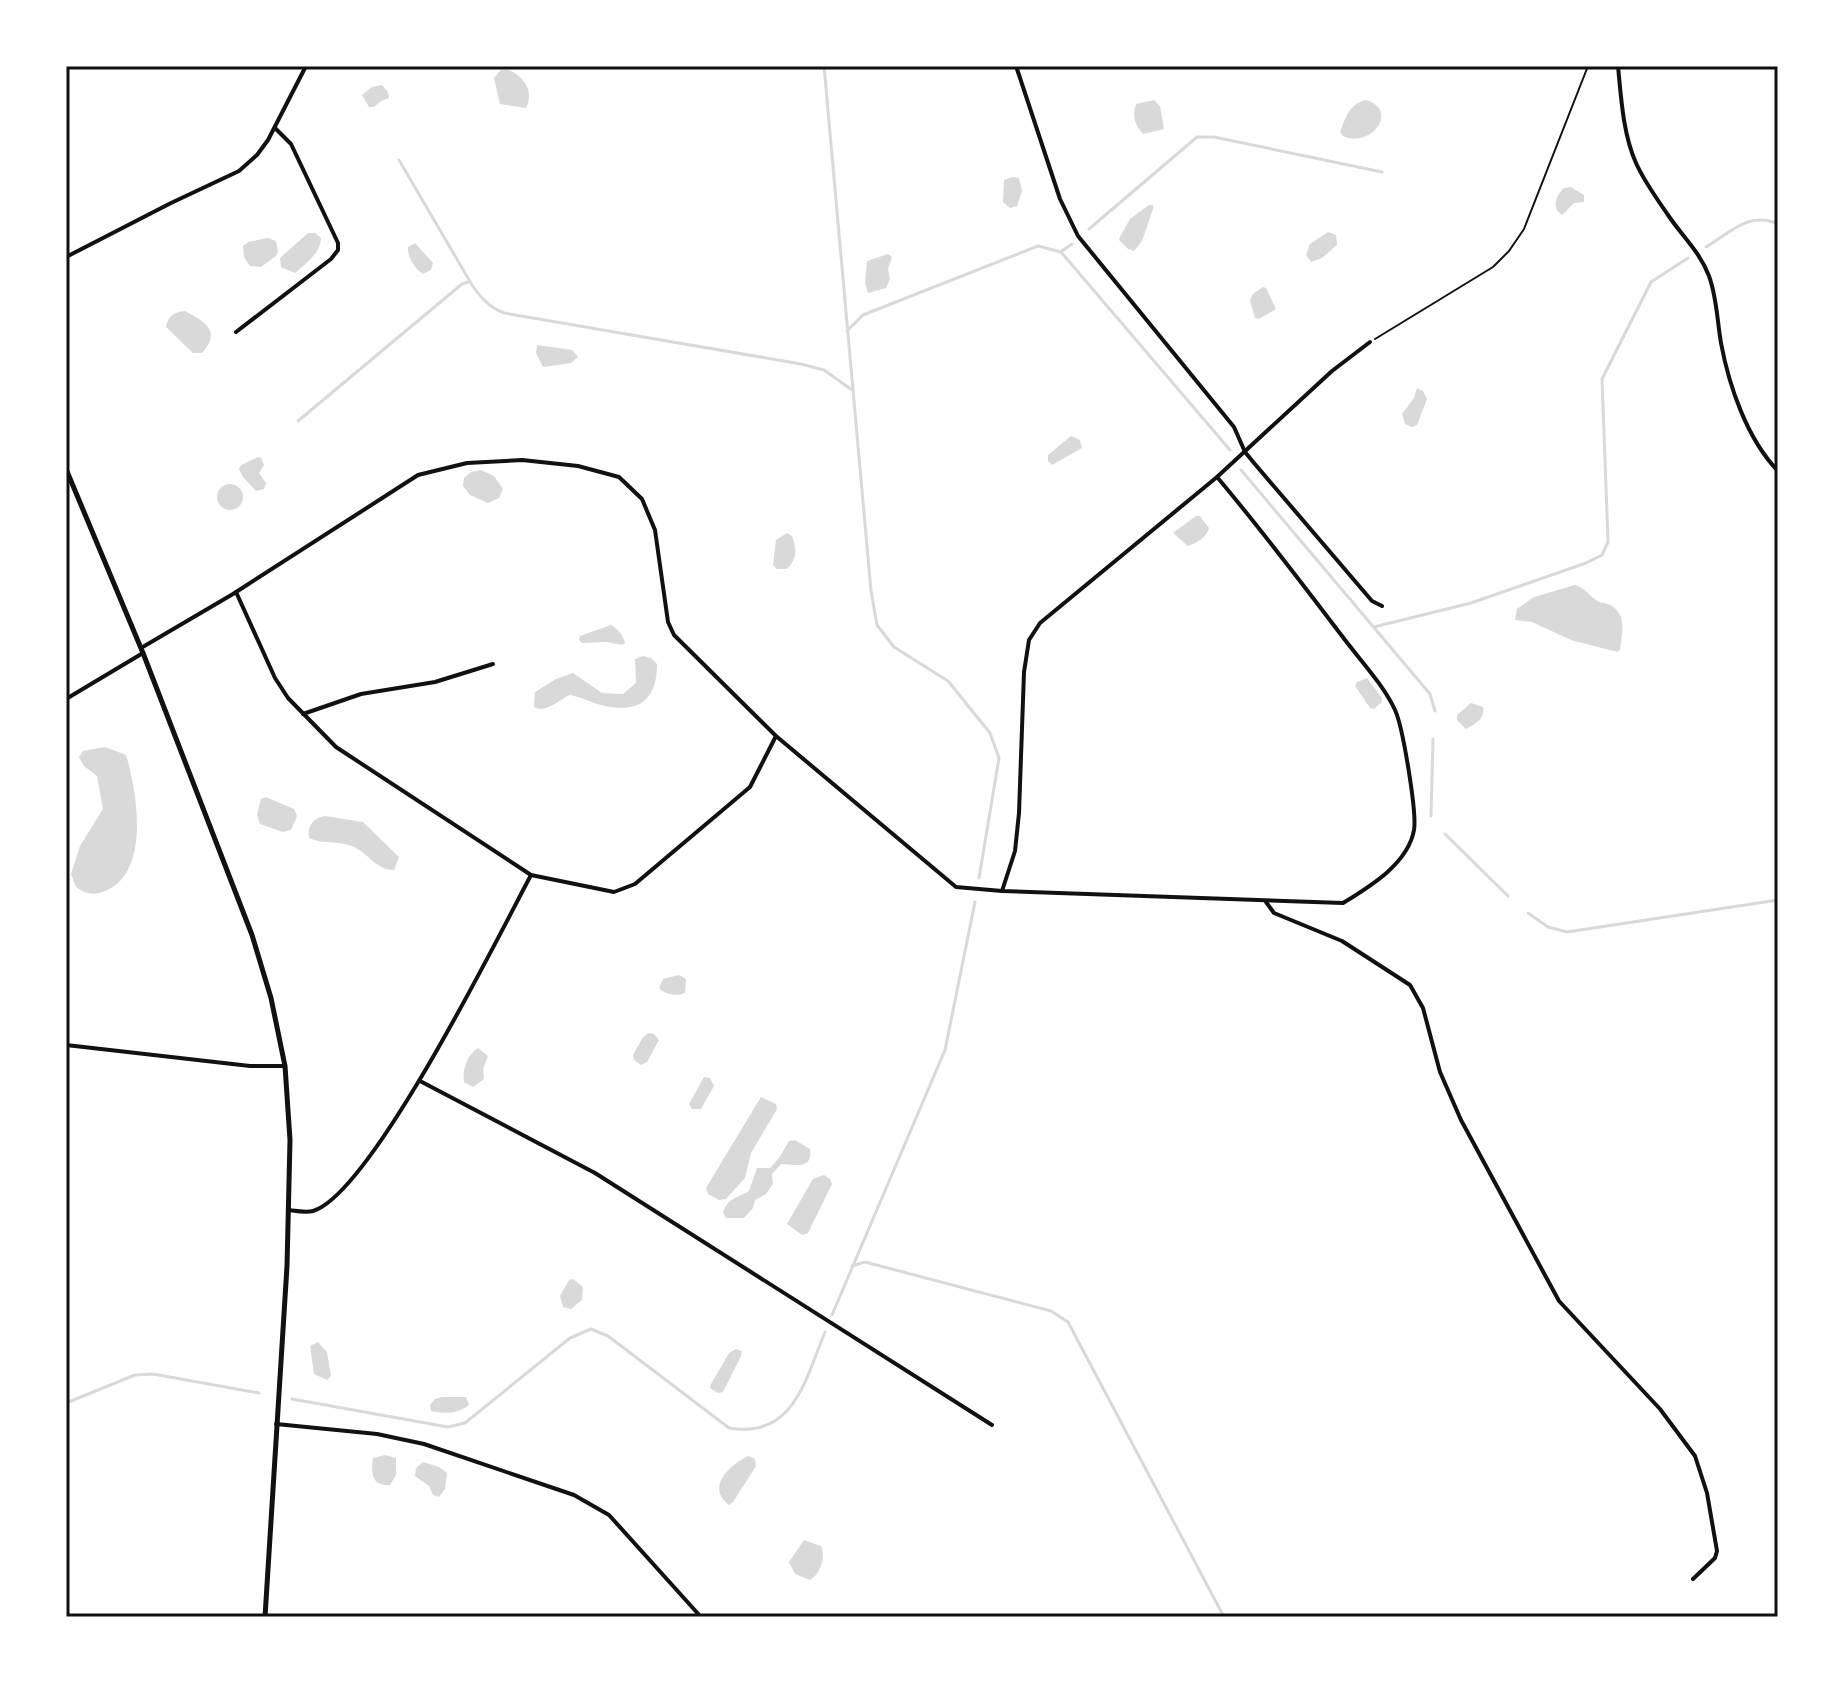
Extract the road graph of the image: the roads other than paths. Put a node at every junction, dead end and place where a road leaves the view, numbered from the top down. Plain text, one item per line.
1 (306, 66) edge
2 (1016, 66) edge
3 (1618, 66) edge
4 (275, 128) junction
5 (66, 257) edge
6 (236, 332) dead end
7 (1370, 342) road end
8 (1245, 452) junction
9 (66, 469) edge
10 (1778, 471) edge
11 (1217, 477) junction
12 (236, 592) junction
13 (1382, 606) dead end
14 (142, 651) junction
15 (493, 664) dead end
16 (66, 699) edge
17 (302, 715) junction
18 (776, 736) junction
19 (531, 875) junction
20 (1002, 891) junction
21 (1264, 901) junction
22 (66, 1045) edge
23 (285, 1066) junction
24 (420, 1081) junction
25 (288, 1210) junction
26 (276, 1424) junction
27 (992, 1425) dead end
28 (1693, 1579) dead end
29 (265, 1617) edge
30 (701, 1617) edge

1 - 4 street
2 - 8 street
3 - 10 street
4 - 5 street
4 - 6 street
7 - 8 street
8 - 11 street
8 - 13 street
9 - 14 main road
11 - 20 street
11 - 21 street
12 - 14 street
12 - 17 street
12 - 18 street
14 - 16 street
14 - 23 main road
15 - 17 street
17 - 19 street
18 - 19 street
18 - 20 street
19 - 24 street
20 - 21 street
21 - 28 street
22 - 23 street
23 - 25 main road
24 - 25 street
24 - 27 street
25 - 26 main road
26 - 29 main road
26 - 30 street

